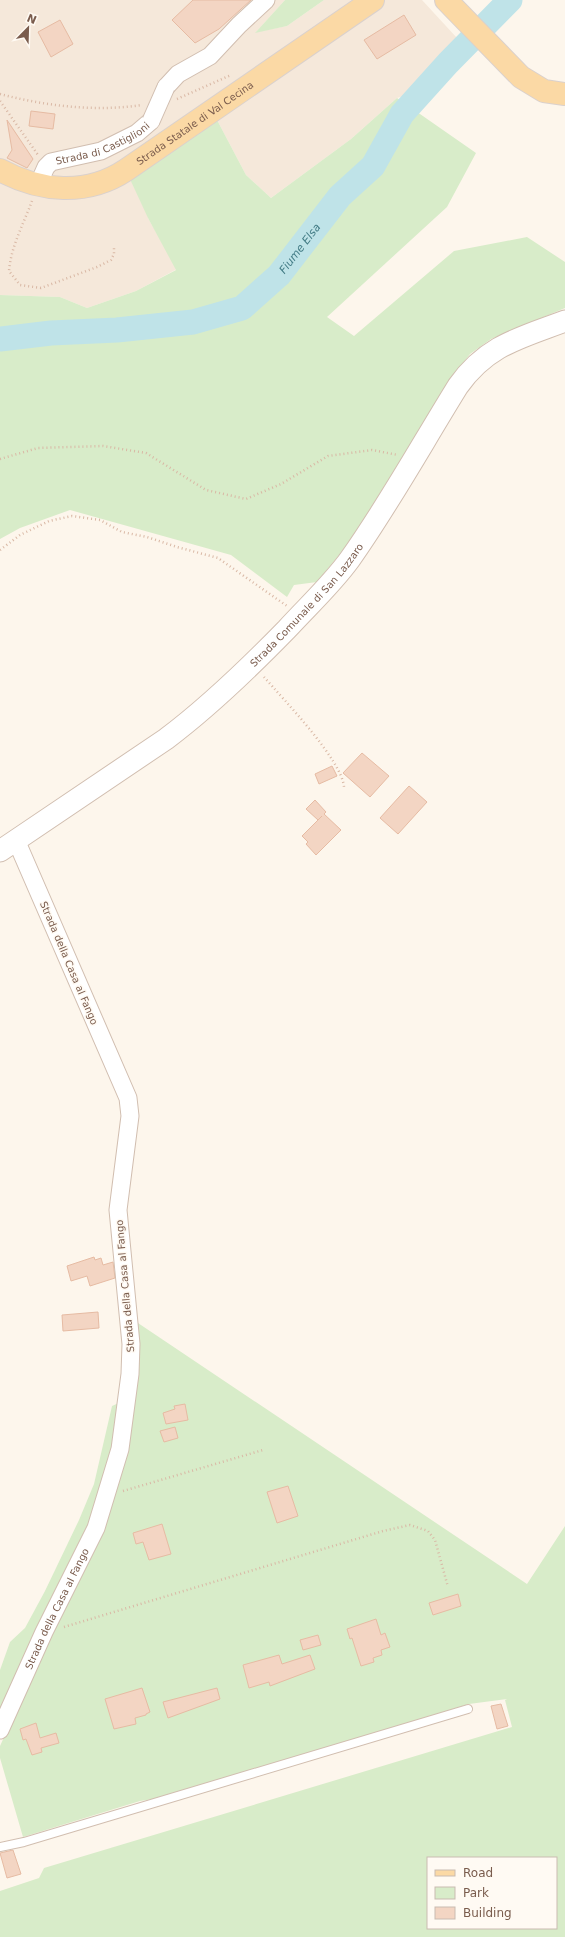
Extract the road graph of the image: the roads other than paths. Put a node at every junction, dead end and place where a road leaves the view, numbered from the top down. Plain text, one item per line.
1 (266, 0) edge
2 (374, 0) edge
3 (446, 0) edge
4 (565, 94) edge
5 (0, 170) edge
6 (42, 176) junction
7 (565, 321) edge
8 (8, 846) edge
9 (468, 1709) dead end
10 (0, 1730) edge
11 (0, 1847) edge

1 - 6 street, Strada di Castiglioni, bridge
2 - 6 main road, Strada Statale di Val Cecina
3 - 4 main road
5 - 6 main road, Strada Statale di Val Cecina
7 - 8 street, Strada Comunale di San Lazzaro
8 - 10 street, Strada della Casa al Fango
9 - 11 lane

